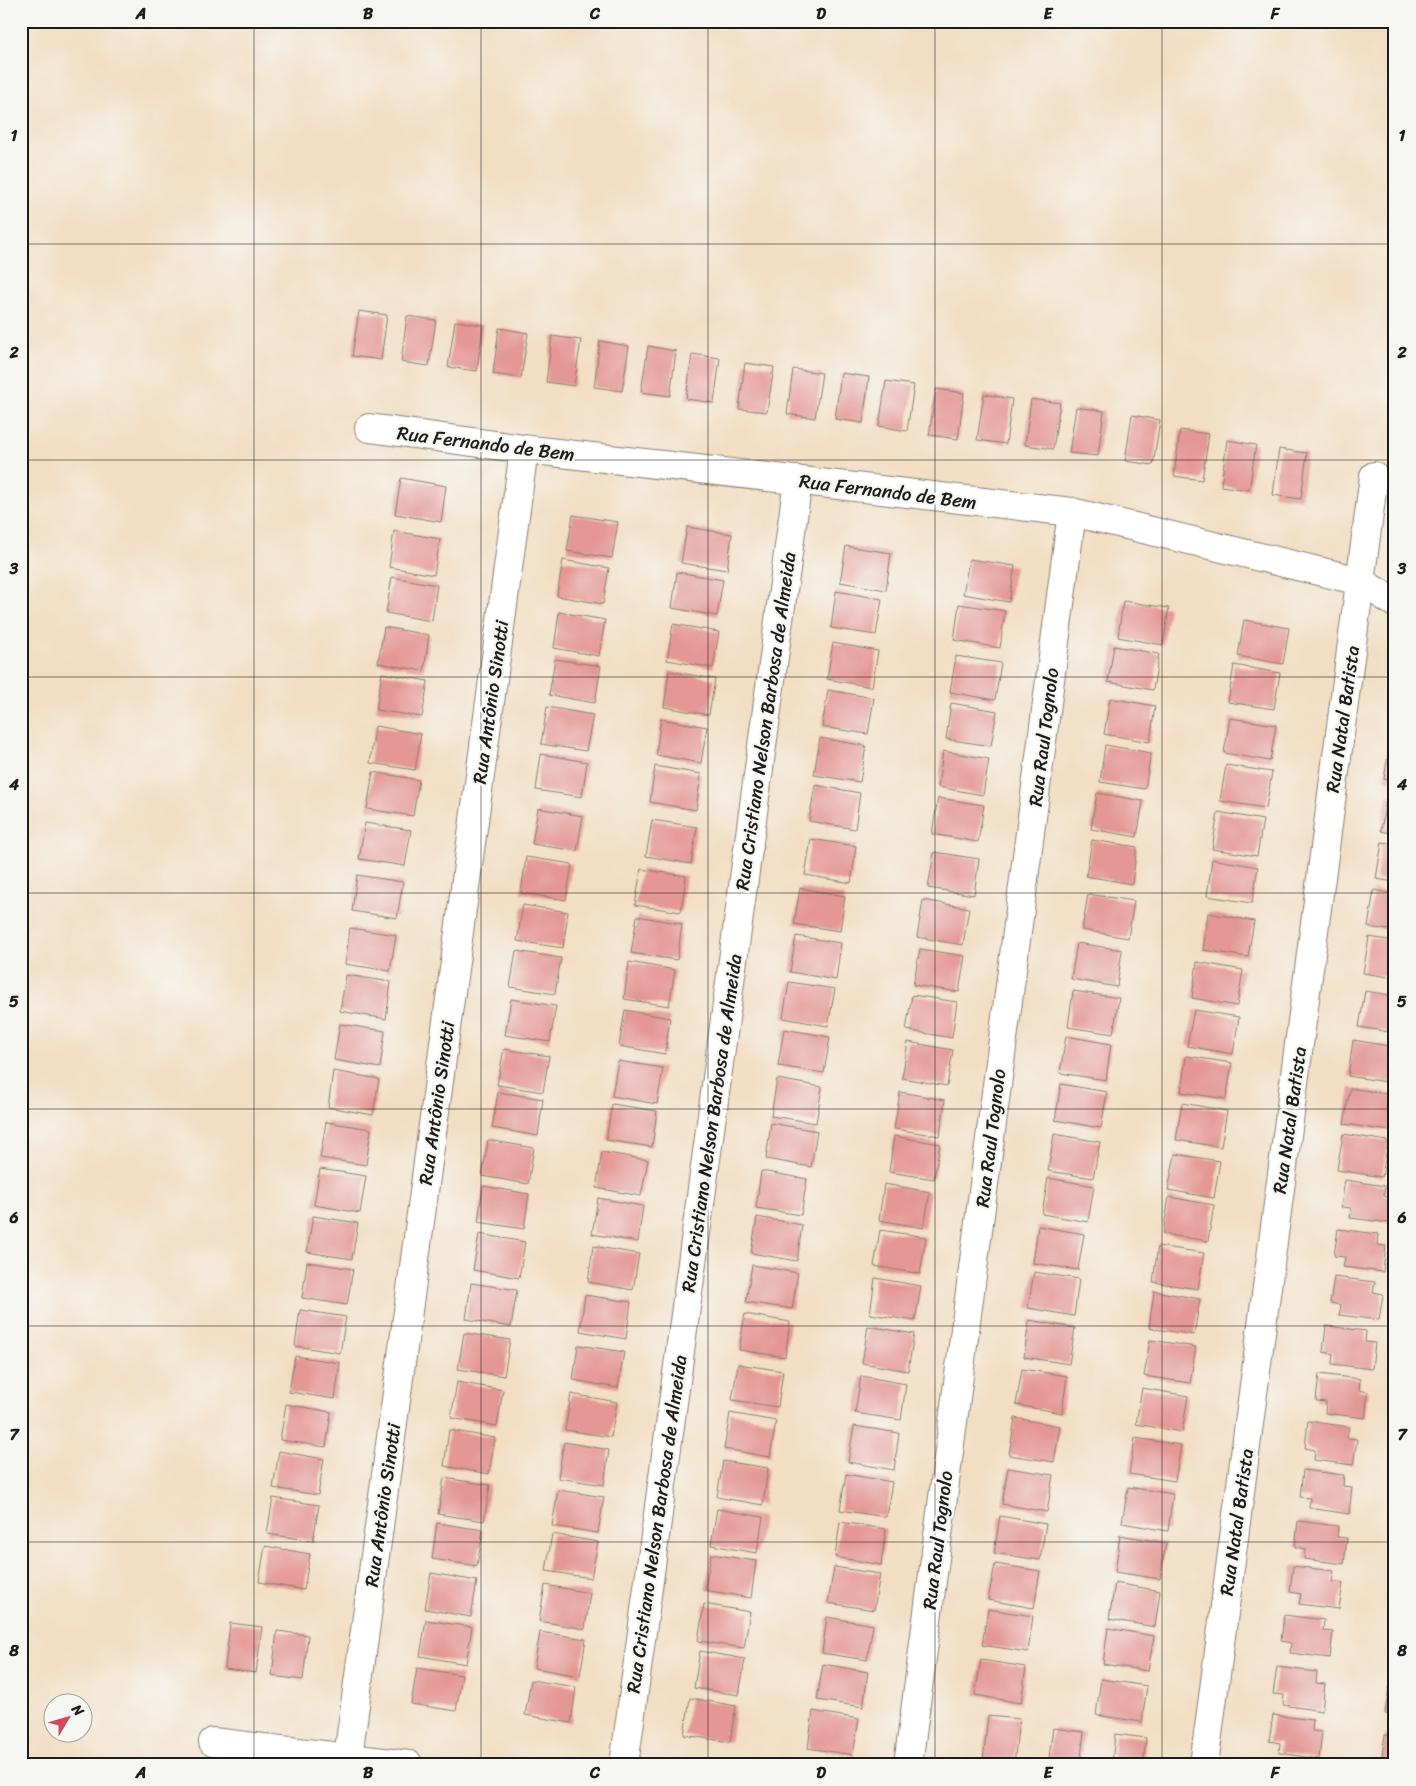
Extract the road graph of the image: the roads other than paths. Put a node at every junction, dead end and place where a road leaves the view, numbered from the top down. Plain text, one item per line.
1 (369, 428) dead end
2 (524, 449) junction
3 (1374, 476) dead end
4 (798, 480) junction
5 (1072, 512) junction
6 (1360, 581) junction
7 (1395, 603) edge
8 (213, 1742) dead end
9 (348, 1758) junction
10 (409, 1765) edge
11 (624, 1765) edge
12 (908, 1765) edge
13 (1204, 1765) edge

1 - 2 street, Rua Fernando de Bem
2 - 4 street, Rua Fernando de Bem
2 - 9 street, Rua Antônio Sinotti
3 - 6 street, Rua Natal Batista
4 - 5 street, Rua Fernando de Bem
4 - 11 street, Rua Cristiano Nelson Barbosa de Almeida
5 - 6 street, Rua Fernando de Bem
5 - 12 street, Rua Raul Tognolo
6 - 7 street, Rua Fernando de Bem
6 - 13 street, Rua Natal Batista
8 - 9 street
9 - 10 street

